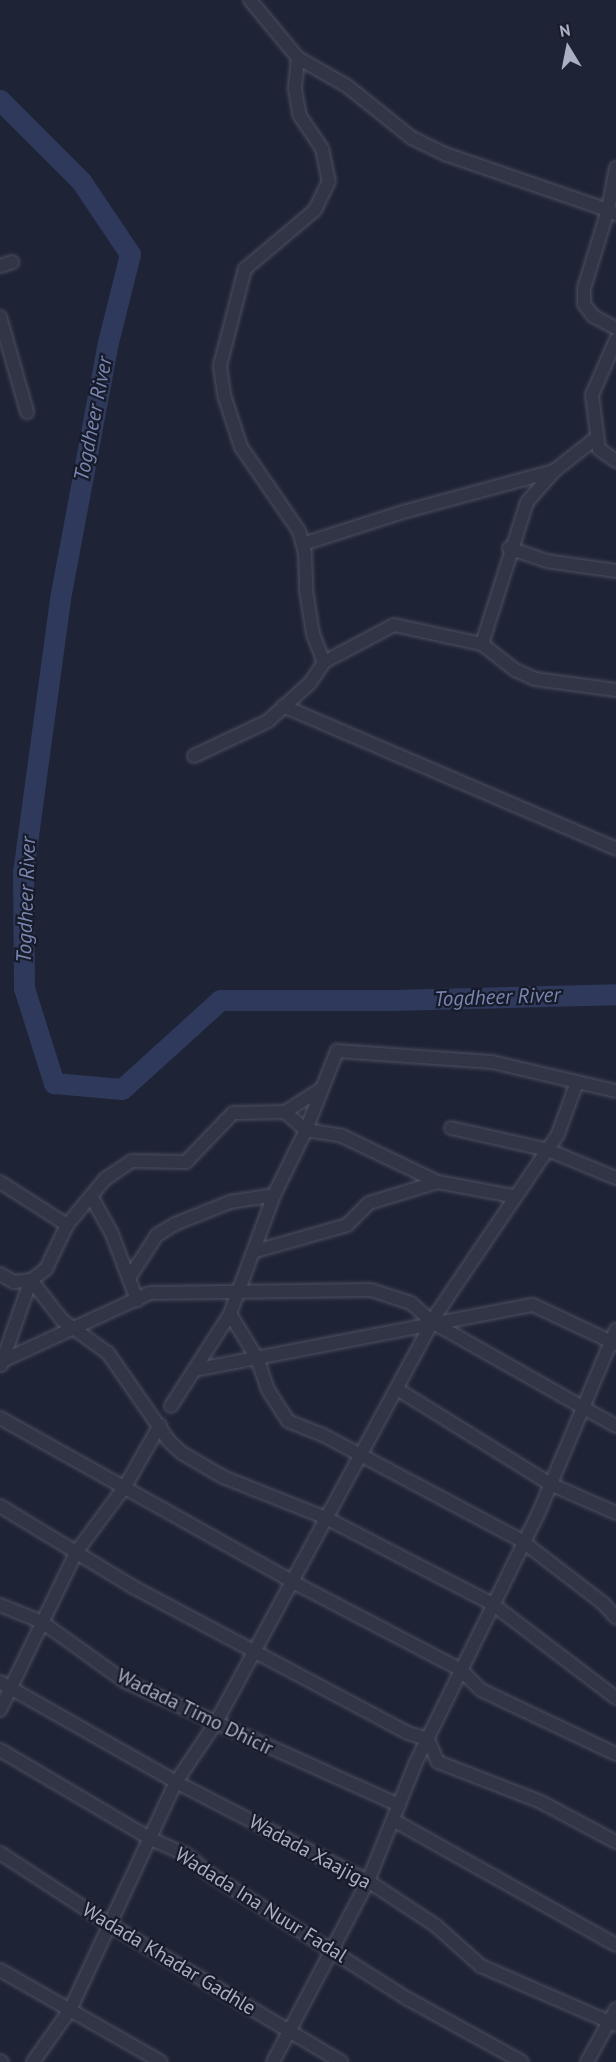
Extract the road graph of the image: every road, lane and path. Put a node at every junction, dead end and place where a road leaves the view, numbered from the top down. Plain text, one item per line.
1 (250, 0) edge
2 (298, 58) junction
3 (616, 168) edge
4 (612, 212) edge
5 (0, 317) edge
6 (616, 328) edge
7 (616, 340) edge
8 (27, 412) dead end
9 (596, 438) junction
10 (616, 461) edge
11 (554, 471) junction
12 (303, 544) junction
13 (509, 548) junction
14 (616, 572) edge
15 (482, 644) junction
16 (324, 662) junction
17 (616, 690) edge
18 (283, 706) junction
19 (194, 756) dead end
20 (616, 849) edge
21 (577, 1082) junction
22 (321, 1089) junction
23 (616, 1091) edge
24 (285, 1112) junction
25 (451, 1128) dead end
26 (306, 1130) junction
27 (548, 1150) junction
28 (616, 1178) edge
29 (0, 1182) edge
30 (438, 1182) junction
31 (274, 1195) junction
32 (91, 1196) junction
33 (513, 1196) junction
34 (67, 1226) junction
35 (256, 1251) junction
36 (0, 1274) edge
37 (129, 1278) junction
38 (31, 1280) junction
39 (239, 1292) junction
40 (137, 1300) junction
41 (230, 1314) junction
42 (432, 1323) junction
43 (76, 1329) junction
44 (615, 1339) edge
45 (257, 1358) junction
46 (1, 1363) edge
47 (194, 1370) junction
48 (397, 1389) junction
49 (583, 1405) junction
50 (171, 1406) dead end
51 (0, 1418) edge
52 (160, 1425) junction
53 (616, 1426) edge
54 (362, 1457) junction
55 (550, 1484) junction
56 (126, 1485) junction
57 (0, 1506) edge
58 (616, 1514) edge
59 (326, 1518) junction
60 (522, 1541) junction
61 (77, 1551) junction
62 (293, 1582) junction
63 (491, 1603) junction
64 (0, 1605) edge
65 (616, 1618) edge
66 (42, 1622) junction
67 (255, 1649) junction
68 (461, 1670) junction
69 (4, 1684) edge
70 (616, 1698) edge
71 (0, 1710) edge
72 (214, 1724) junction
73 (428, 1738) junction
74 (0, 1750) edge
75 (616, 1754) edge
76 (176, 1782) junction
77 (399, 1805) junction
78 (395, 1821) junction
79 (151, 1839) junction
80 (616, 1842) edge
81 (0, 1853) edge
82 (368, 1881) junction
83 (109, 1924) junction
84 (616, 1945) edge
85 (333, 1951) junction
86 (0, 1970) edge
87 (616, 2009) edge
88 (70, 2010) junction
89 (613, 2023) edge
90 (289, 2031) junction
91 (33, 2062) edge
92 (161, 2062) edge
93 (273, 2062) edge
94 (341, 2062) edge
95 (522, 2062) edge
96 (587, 2062) edge

1 - 2 street
2 - 4 street
2 - 12 street
3 - 4 street
4 - 6 street
5 - 8 street
7 - 9 street
9 - 10 street
9 - 11 street
11 - 12 street
11 - 13 street
12 - 16 street
13 - 14 street
13 - 15 street
15 - 16 street
15 - 17 street
16 - 18 street
18 - 19 street
18 - 20 street
21 - 22 street
21 - 23 street
21 - 27 street
22 - 24 street
22 - 26 street
24 - 26 street
24 - 32 street
25 - 27 street
26 - 30 street
26 - 31 street
27 - 28 street
27 - 33 street
29 - 34 street
30 - 33 street
30 - 35 street
31 - 35 street
31 - 37 street
32 - 34 street
32 - 37 street
33 - 42 street
34 - 38 street
35 - 39 street
36 - 38 street
37 - 40 street
38 - 43 street
38 - 46 street
39 - 40 street
39 - 41 street
39 - 42 street
40 - 43 street
41 - 45 street
41 - 47 street
42 - 44 street
42 - 45 street
42 - 48 street
42 - 49 street
43 - 46 street
43 - 52 street
44 - 49 street
45 - 47 street
45 - 54 street
47 - 50 street
48 - 54 street
48 - 55 street
49 - 53 street
49 - 55 street
51 - 56 street
52 - 56 street
52 - 59 street
54 - 59 street
54 - 60 street
55 - 58 street
55 - 60 street
56 - 61 street
56 - 62 street
57 - 61 street
59 - 62 street
59 - 63 street
60 - 63 street
60 - 65 street
61 - 66 street
61 - 67 street
62 - 67 street
62 - 68 street
63 - 68 street
63 - 70 street
64 - 66 street, Wadada Timo Dhicir
66 - 69 street
66 - 72 street, Wadada Timo Dhicir
67 - 72 street
67 - 73 street
68 - 73 street
68 - 75 street
69 - 71 street
69 - 76 street, Wadada Xaajiga
72 - 76 street
72 - 77 street, Wadada Timo Dhicir
73 - 77 street
73 - 80 street
74 - 79 street, Wadada Ina Nuur Fadal
76 - 79 street
76 - 82 street, Wadada Xaajiga
77 - 78 street
78 - 82 street
78 - 84 street
79 - 83 street
79 - 85 street, Wadada Ina Nuur Fadal
81 - 83 street, Wadada Khadar Gadhle
82 - 85 street
82 - 89 street, Wadada Xaajiga
83 - 88 street
83 - 90 street, Wadada Khadar Gadhle
85 - 90 street
85 - 95 street, Wadada Ina Nuur Fadal
86 - 88 street
87 - 89 street
88 - 91 street
88 - 92 street
89 - 96 street
90 - 93 street
90 - 94 street, Wadada Khadar Gadhle

